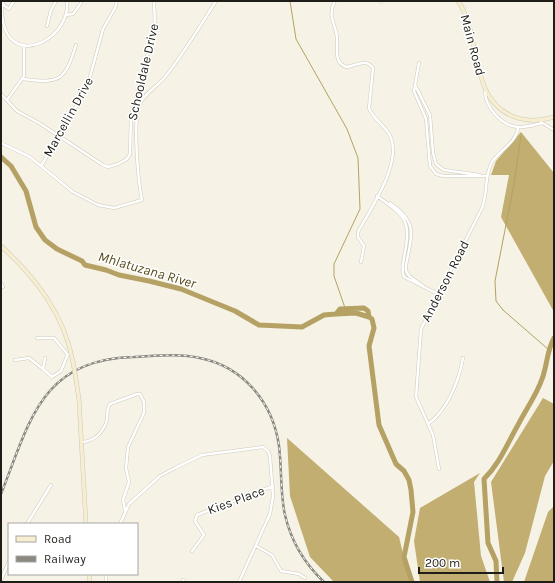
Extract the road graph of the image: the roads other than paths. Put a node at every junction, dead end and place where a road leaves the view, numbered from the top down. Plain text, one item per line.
1 (14, 1) edge
2 (56, 1) edge
3 (66, 1) edge
4 (117, 1) edge
5 (154, 1) edge
6 (216, 1) edge
7 (335, 1) edge
8 (458, 1) edge
9 (2, 2) edge
10 (81, 3) dead end
11 (66, 15) junction
12 (47, 26) dead end
13 (76, 45) dead end
14 (24, 46) junction
15 (419, 63) dead end
16 (23, 80) junction
17 (415, 85) junction
18 (485, 90) junction
19 (1, 94) edge
20 (7, 100) junction
21 (554, 117) edge
22 (540, 122) junction
23 (518, 127) junction
24 (554, 130) edge
25 (59, 136) junction
26 (1, 143) edge
27 (41, 166) junction
28 (482, 176) junction
29 (487, 176) junction
30 (378, 195) junction
31 (1, 246) edge
32 (361, 262) dead end
33 (1, 283) edge
34 (3, 287) dead end
35 (438, 294) junction
36 (37, 338) dead end
37 (71, 352) junction
38 (67, 356) junction
39 (45, 358) dead end
40 (463, 358) dead end
41 (15, 360) dead end
42 (43, 369) junction
43 (428, 424) junction
44 (82, 442) junction
45 (439, 469) dead end
46 (51, 484) dead end
47 (273, 486) junction
48 (125, 511) junction
49 (28, 523) edge
50 (86, 523) edge
51 (120, 523) edge
52 (256, 546) junction
53 (192, 551) dead end
54 (3, 571) edge
55 (305, 578) dead end
56 (1, 580) edge
57 (239, 582) edge

1 - 9 street
2 - 12 street
3 - 11 street
4 - 25 street, Marcellin Drive
5 - 25 street, Schooldale Drive
6 - 27 street
7 - 30 street
8 - 18 street, Main Road
9 - 14 street
10 - 11 street
11 - 14 street
13 - 16 street
14 - 16 street
15 - 17 street
16 - 20 street
17 - 28 street
17 - 28 street
18 - 22 street, Main Road
18 - 23 street, Main Road
19 - 20 street, Schooldale Drive
20 - 25 street, Schooldale Drive
21 - 22 street, Main Road
22 - 23 street, Main Road
22 - 24 street
23 - 29 street, Anderson Road
25 - 27 street, Marcellin Drive
26 - 27 street
28 - 29 street
29 - 35 street, Anderson Road
30 - 32 street
30 - 35 street
31 - 37 street
33 - 34 street
35 - 43 street, Anderson Road
36 - 38 street
37 - 38 street
37 - 44 street, bridge
38 - 42 street
39 - 42 street
40 - 43 street
41 - 42 street
43 - 45 street, Anderson Road
44 - 48 street
44 - 50 street
46 - 49 street
47 - 48 street
47 - 52 street
47 - 53 street, Kies Place
48 - 51 street
52 - 55 street
52 - 57 street
54 - 56 street

